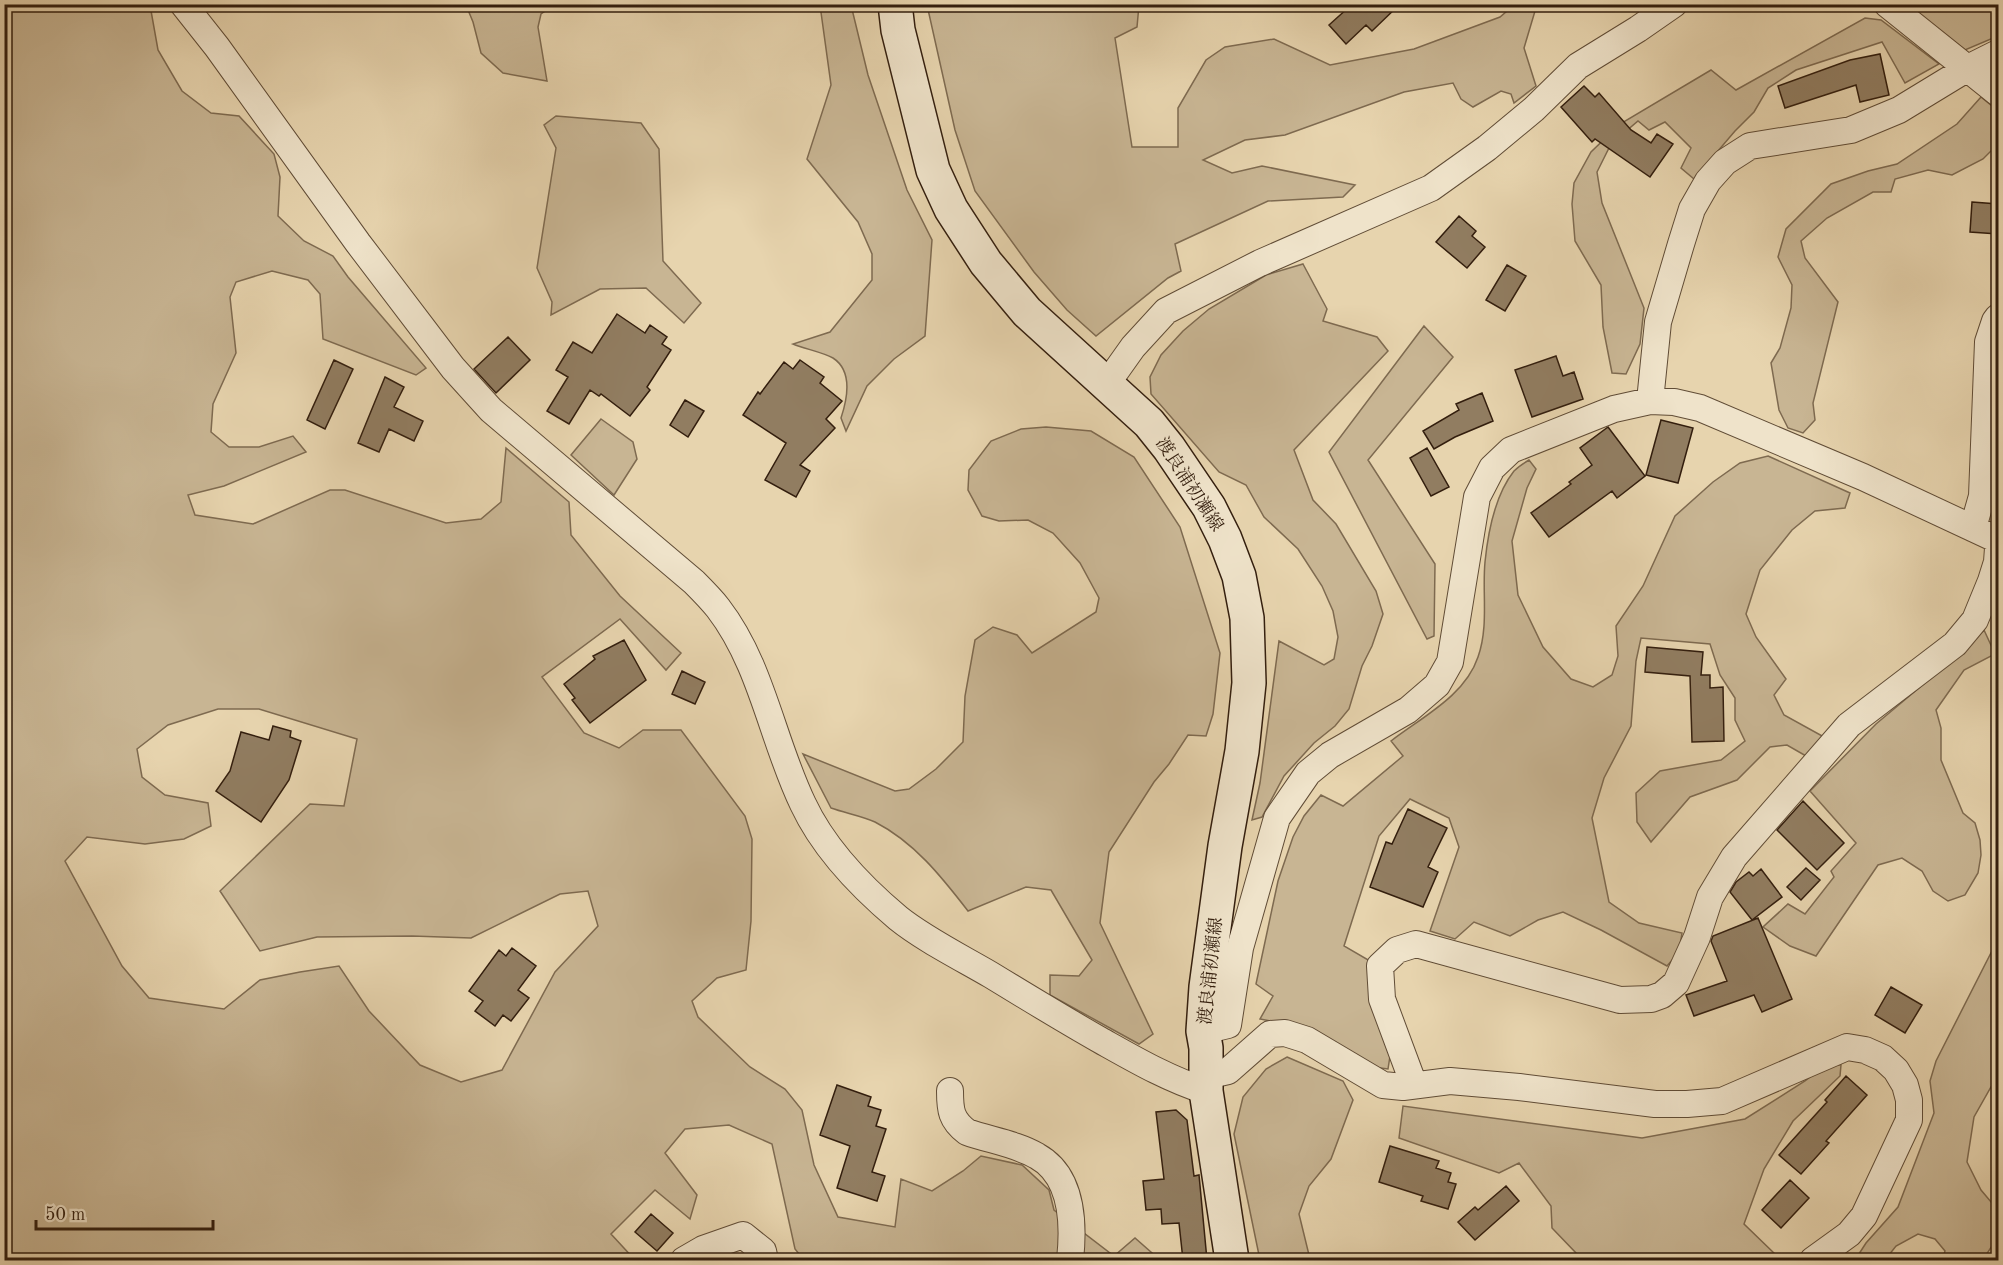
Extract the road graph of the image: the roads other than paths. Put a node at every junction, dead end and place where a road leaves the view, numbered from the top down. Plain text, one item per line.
1 (183, 4) edge
2 (895, 4) edge
3 (1674, 4) edge
4 (1887, 4) edge
5 (1998, 53) edge
6 (1968, 68) junction
7 (1998, 93) edge
8 (1998, 317) edge
9 (1106, 385) junction
10 (1650, 401) junction
11 (1973, 528) junction
12 (1998, 540) edge
13 (1998, 548) edge
14 (1203, 1031) junction
15 (1206, 1084) junction
16 (1414, 1085) junction
17 (950, 1091) dead end
18 (684, 1260) edge
19 (765, 1260) edge
20 (1070, 1260) edge
21 (1232, 1260) edge
22 (1813, 1260) edge

1 - 15 street
2 - 9 main road, 渡良浦初瀬線
3 - 9 street
4 - 6 street
5 - 6 street
6 - 7 street
6 - 10 street
8 - 11 street
9 - 14 main road, 渡良浦初瀬線
10 - 11 street
10 - 14 street
11 - 12 street
13 - 16 street
14 - 15 main road, 渡良浦初瀬線
15 - 16 street
15 - 21 main road, 渡良浦初瀬線
16 - 22 street
17 - 20 street
18 - 19 street

